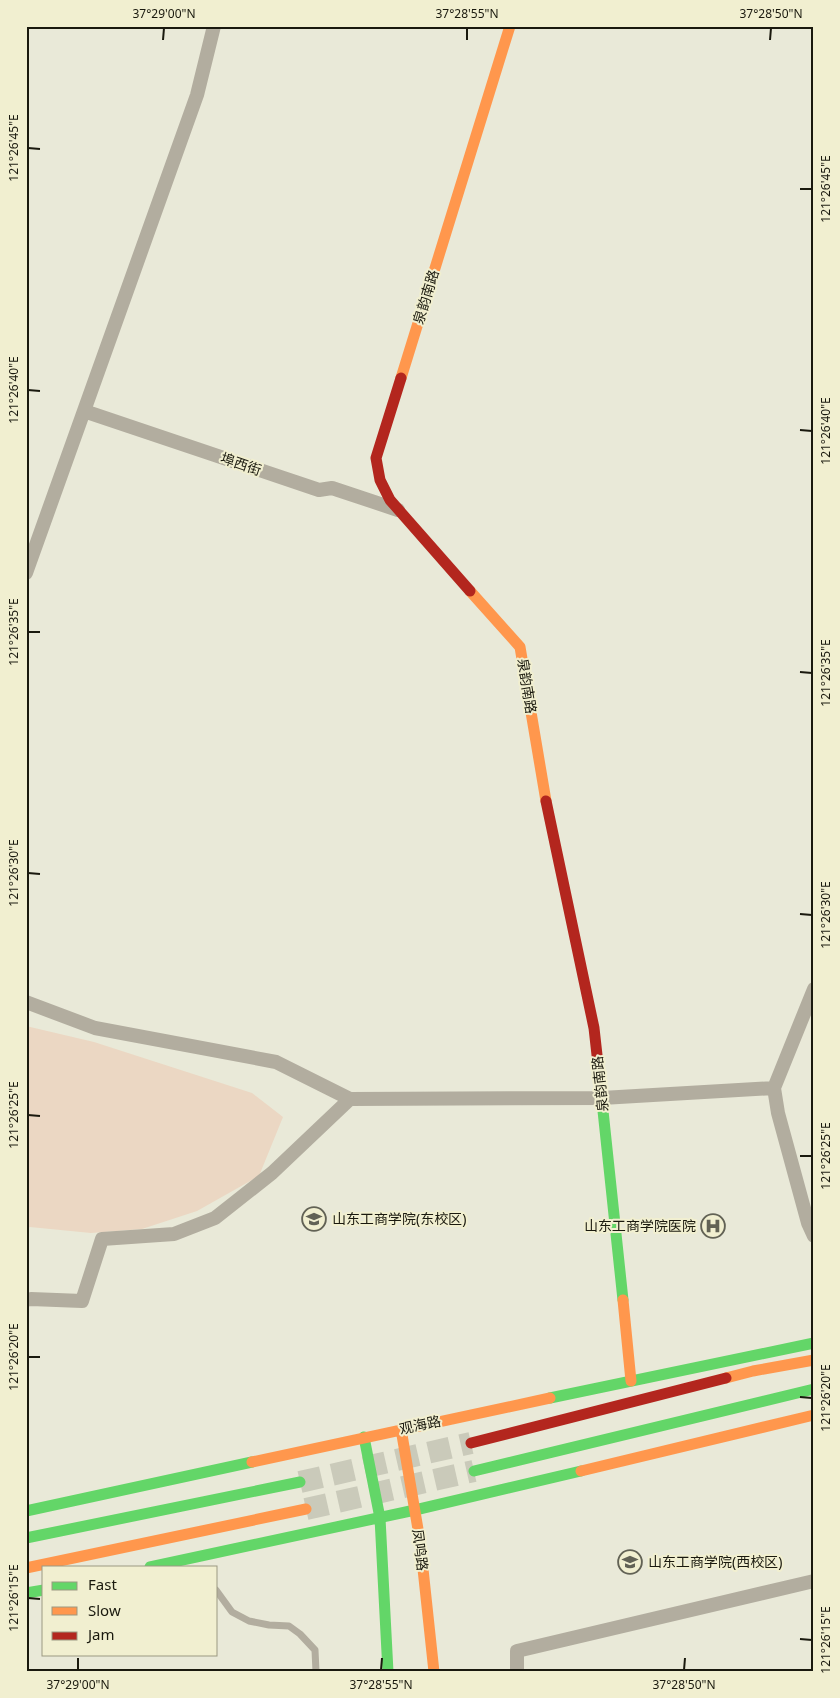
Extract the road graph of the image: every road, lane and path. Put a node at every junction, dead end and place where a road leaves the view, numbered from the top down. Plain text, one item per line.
1 (214, 26) edge
2 (510, 26) edge
3 (84, 411) junction
4 (399, 510) junction
5 (26, 573) edge
6 (814, 989) edge
7 (26, 1002) edge
8 (774, 1088) junction
9 (602, 1098) junction
10 (350, 1099) junction
11 (814, 1236) edge
12 (26, 1300) edge
13 (814, 1343) edge
14 (814, 1360) edge
15 (631, 1381) junction
16 (814, 1389) edge
17 (814, 1415) edge
18 (401, 1428) junction
19 (364, 1437) junction
20 (472, 1443) tunnel mouth
21 (474, 1471) tunnel mouth
22 (300, 1482) tunnel mouth
23 (306, 1509) tunnel mouth
24 (415, 1510) junction
25 (26, 1511) edge
26 (380, 1518) junction
27 (26, 1538) edge
28 (156, 1566) edge
29 (26, 1568) edge
30 (814, 1581) edge
31 (42, 1590) edge
32 (26, 1593) edge
33 (218, 1593) edge
34 (316, 1672) edge
35 (388, 1672) edge
36 (434, 1672) edge
37 (517, 1672) edge

1 - 3 street
2 - 4 main road, 泉韵南路
3 - 4 street, 埠西街
3 - 5 street
4 - 9 main road, 泉韵南路
6 - 8 street
7 - 10 street
8 - 9 street
8 - 11 street
9 - 10 street
9 - 15 main road, 泉韵南路
10 - 12 street
13 - 15 main road, 观海路
14 - 20 main road
15 - 18 main road, 观海路
16 - 21 main road
17 - 24 main road
18 - 19 main road, 观海路
18 - 24 main road, 凤鸣路
19 - 25 main road, 观海路
19 - 26 main road
22 - 27 main road
23 - 29 main road
24 - 26 main road
24 - 36 main road, 凤鸣路
26 - 28 main road
26 - 35 main road
30 - 37 street
31 - 32 main road
33 - 34 lane

